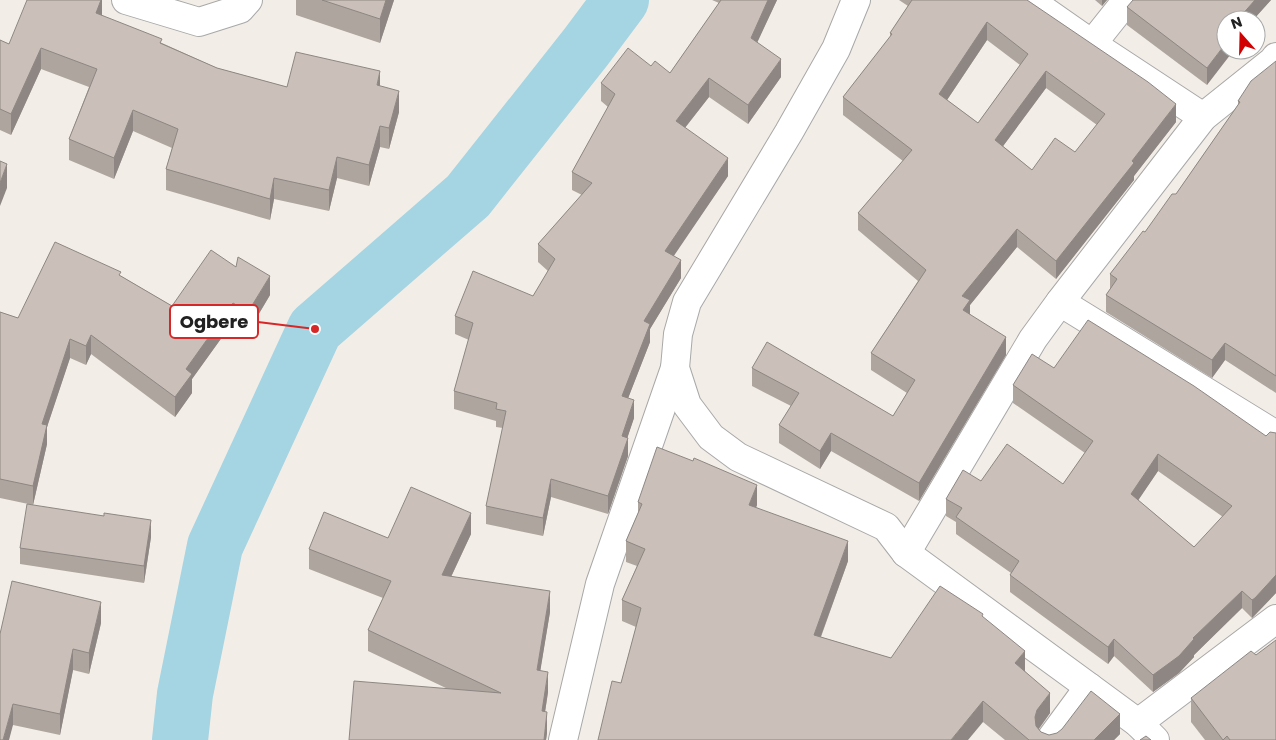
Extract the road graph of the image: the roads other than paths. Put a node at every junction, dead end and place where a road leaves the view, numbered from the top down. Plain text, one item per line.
1 (126, 0) edge
2 (248, 0) edge
3 (856, 0) edge
4 (1029, 0) edge
5 (1127, 0) edge
6 (1092, 44) junction
7 (1275, 60) edge
8 (1203, 117) junction
9 (1060, 302) junction
10 (675, 368) junction
11 (1276, 435) edge
12 (906, 553) junction
13 (1276, 619) edge
14 (1090, 687) junction
15 (1146, 732) edge
16 (563, 740) edge
17 (1050, 740) edge

1 - 2 street
3 - 10 street
4 - 6 street
5 - 6 street
6 - 8 street
7 - 8 street
8 - 9 street
9 - 11 street
9 - 12 street
10 - 12 street
10 - 16 street
12 - 14 street
13 - 15 street
14 - 15 street
14 - 17 street

